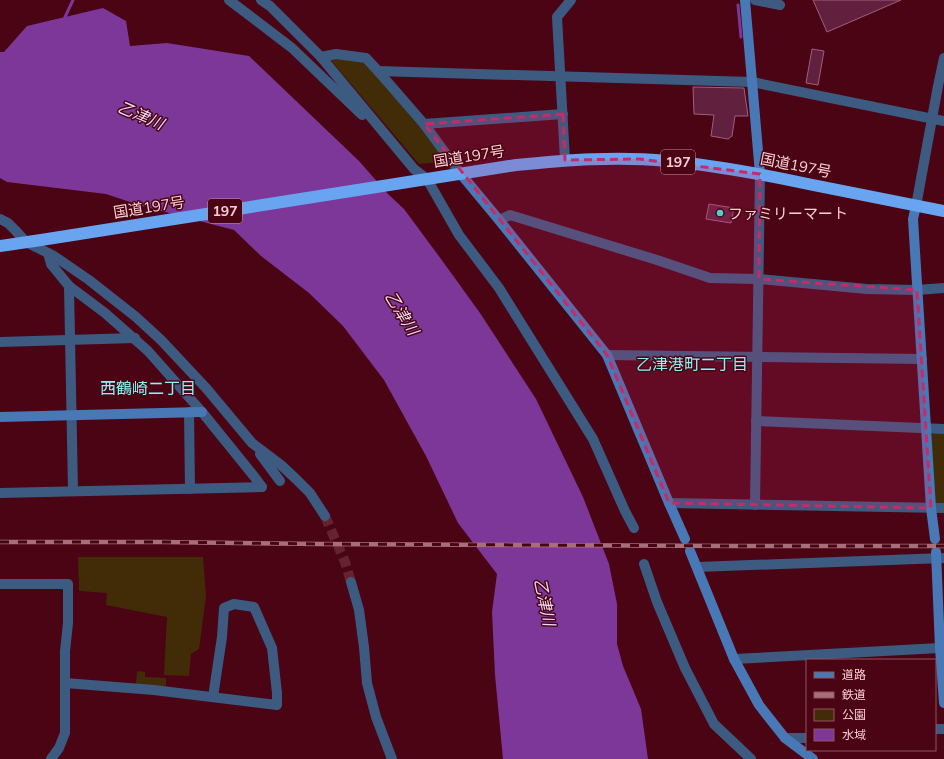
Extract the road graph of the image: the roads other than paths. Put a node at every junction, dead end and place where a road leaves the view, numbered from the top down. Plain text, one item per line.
1 (229, 0) edge
2 (571, 0) edge
3 (745, 0) edge
4 (755, 0) edge
5 (269, 2) edge
6 (780, 5) dead end
7 (321, 57) junction
8 (944, 58) edge
9 (378, 71) junction
10 (561, 76) junction
11 (752, 82) junction
12 (563, 114) junction
13 (932, 118) junction
14 (944, 121) edge
15 (424, 124) junction
16 (386, 135) junction
17 (565, 160) junction
18 (460, 173) junction
19 (760, 174) junction
20 (427, 178) junction
21 (916, 206) junction
22 (944, 211) edge
23 (0, 219) edge
24 (499, 220) junction
25 (26, 242) junction
26 (0, 246) edge
27 (48, 253) junction
28 (759, 279) junction
29 (69, 286) junction
30 (944, 288) edge
31 (918, 290) junction
32 (135, 338) junction
33 (70, 340) junction
34 (0, 342) edge
35 (607, 355) junction
36 (757, 357) junction
37 (922, 359) junction
38 (189, 412) junction
39 (202, 412) junction
40 (72, 416) junction
41 (0, 417) edge
42 (756, 421) junction
43 (926, 428) junction
44 (944, 429) edge
45 (252, 443) junction
46 (280, 482) dead end
47 (190, 489) junction
48 (73, 491) junction
49 (0, 493) edge
50 (669, 503) junction
51 (755, 505) junction
52 (931, 508) junction
53 (944, 508) edge
54 (324, 516) tunnel mouth
55 (634, 528) dead end
56 (685, 539) dead end
57 (935, 539) dead end
58 (690, 551) dead end
59 (939, 556) edge
60 (644, 564) dead end
61 (697, 567) junction
62 (351, 582) tunnel mouth
63 (0, 584) edge
64 (940, 648) junction
65 (734, 659) junction
66 (943, 673) edge
67 (65, 683) junction
68 (213, 697) junction
69 (944, 703) edge
70 (785, 738) junction
71 (806, 738) edge
72 (51, 759) edge
73 (392, 759) edge
74 (751, 759) edge
75 (813, 759) edge

1 - 16 street
2 - 10 street
3 - 11 street
4 - 6 street
5 - 7 street
7 - 9 street
7 - 16 street
8 - 13 street
9 - 10 street
9 - 15 street
10 - 11 street
10 - 12 street
11 - 13 street
11 - 19 street
12 - 15 street
12 - 17 street
13 - 14 street
13 - 21 street
15 - 18 street
16 - 20 street
17 - 18 highway, 国道197号 / 197
17 - 19 highway, 国道197号 / 197
18 - 20 highway, 国道197号 / 197
18 - 24 street
19 - 21 highway, 国道197号 / 197
19 - 28 street
20 - 25 highway, 国道197号 / 197
20 - 55 street
21 - 22 highway, 国道197号 / 197
21 - 31 street
23 - 25 street
24 - 28 street
24 - 35 street
25 - 26 highway, 国道197号 / 197
25 - 27 street
27 - 29 street
27 - 45 street
28 - 31 street
28 - 36 street
29 - 32 street
29 - 33 street
30 - 31 street
31 - 37 street
32 - 33 street
32 - 39 street
33 - 34 street
33 - 40 street
35 - 36 street
35 - 50 street
36 - 37 street
36 - 42 street
37 - 43 street
38 - 39 street
38 - 40 street
38 - 47 street
39 - 47 street
40 - 41 street
40 - 48 street
42 - 43 street
42 - 51 street
43 - 44 street
43 - 52 street
45 - 46 street
45 - 54 street
47 - 48 street
48 - 49 street
50 - 51 street
50 - 56 street
51 - 52 street
52 - 53 street
52 - 57 street
58 - 61 street
59 - 61 street
59 - 64 street
60 - 74 street
61 - 65 street
62 - 73 street
63 - 67 street
64 - 65 street
64 - 66 street
65 - 70 street
66 - 69 street
67 - 68 street
67 - 72 street
68 - 68 street
70 - 71 street
70 - 75 street

